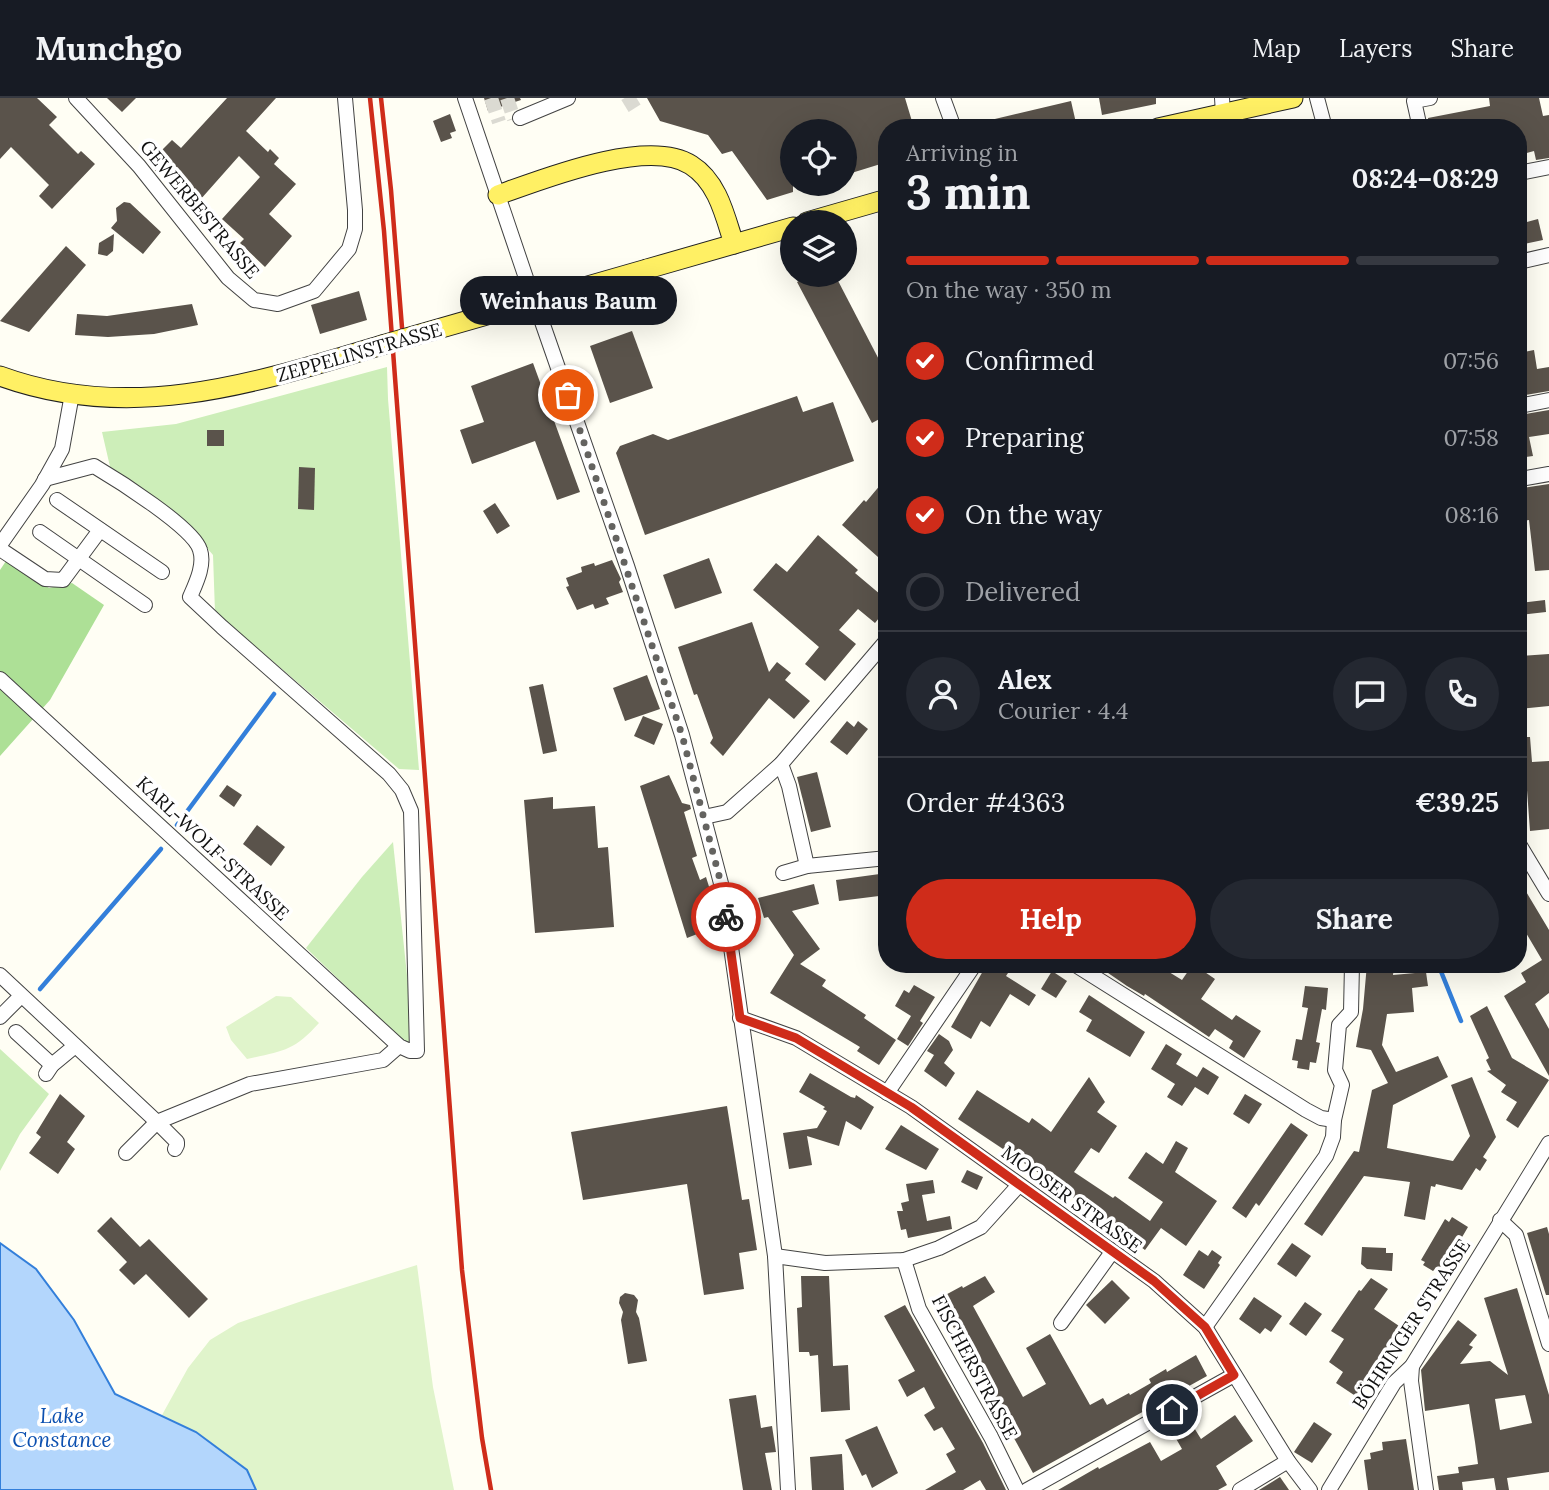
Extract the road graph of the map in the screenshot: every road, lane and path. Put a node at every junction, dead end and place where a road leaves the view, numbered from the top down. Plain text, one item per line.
1 (76, 98) edge
2 (345, 98) edge
3 (465, 98) edge
4 (568, 98) edge
5 (943, 98) edge
6 (1293, 98) edge
7 (1317, 98) edge
8 (1430, 98) edge
9 (1224, 113) edge
10 (520, 118) dead end
11 (951, 119) edge
12 (1198, 119) edge
13 (1323, 119) edge
14 (1418, 119) edge
15 (1549, 167) edge
16 (1527, 171) edge
17 (498, 195) junction
18 (878, 201) edge
19 (847, 210) edge
20 (780, 230) edge
21 (734, 244) junction
22 (1549, 255) edge
23 (1527, 260) edge
24 (526, 278) tunnel mouth
25 (541, 319) tunnel mouth
26 (0, 376) edge
27 (72, 394) junction
28 (1549, 400) edge
29 (1527, 404) edge
30 (1549, 474) edge
31 (45, 479) junction
32 (1527, 479) edge
33 (57, 500) dead end
34 (100, 530) junction
35 (40, 532) dead end
36 (0, 547) edge
37 (80, 560) junction
38 (162, 572) dead end
39 (145, 605) dead end
40 (878, 651) edge
41 (0, 679) edge
42 (781, 764) junction
43 (704, 817) junction
44 (1527, 857) edge
45 (878, 859) edge
46 (807, 866) junction
47 (783, 873) dead end
48 (1549, 894) edge
49 (969, 973) edge
50 (1088, 973) edge
51 (1352, 973) edge
52 (0, 975) edge
53 (21, 996) junction
54 (0, 1017) edge
55 (740, 1018) junction
56 (16, 1032) dead end
57 (75, 1046) junction
58 (399, 1046) junction
59 (887, 1093) junction
60 (1334, 1120) junction
61 (157, 1122) junction
62 (1549, 1143) edge
63 (174, 1149) dead end
64 (126, 1153) dead end
65 (1019, 1185) junction
66 (1500, 1220) junction
67 (1112, 1252) junction
68 (775, 1256) junction
69 (904, 1261) junction
70 (1061, 1323) dead end
71 (1205, 1327) junction
72 (1549, 1344) edge
73 (1412, 1366) junction
74 (1234, 1375) junction
75 (1288, 1461) junction
76 (788, 1490) edge
77 (1017, 1490) edge
78 (1027, 1490) edge
79 (1240, 1490) edge
80 (1310, 1490) edge
81 (1329, 1490) edge
82 (1426, 1490) edge

1 - 2 street, GEWERBESTRASSE
3 - 17 street
4 - 10 street
5 - 11 street
6 - 9 main road
7 - 13 street
8 - 14 street
9 - 12 main road
15 - 16 street
17 - 21 main road
17 - 24 street
18 - 19 main road
20 - 21 main road, ZEPPELINSTRASSE
21 - 27 main road, ZEPPELINSTRASSE, bridge
22 - 23 street
25 - 43 street
26 - 27 main road, ZEPPELINSTRASSE
27 - 31 street
28 - 29 street
30 - 32 street
31 - 36 street
31 - 58 street, KARL-WOLF-STRASSE
33 - 34 street
34 - 37 street
34 - 38 street
35 - 37 street
36 - 37 street
37 - 39 street
40 - 42 street
41 - 58 street, KARL-WOLF-STRASSE
42 - 43 street
42 - 46 street
43 - 55 street
44 - 48 street
45 - 46 street
46 - 47 street
49 - 59 street
50 - 60 street
51 - 60 street
52 - 53 street
53 - 54 street
53 - 57 street
55 - 59 street, MOOSER STRASSE
55 - 68 street
56 - 57 street
57 - 61 street
58 - 61 street
59 - 65 street, MOOSER STRASSE
60 - 71 street
61 - 63 street
61 - 64 street
62 - 66 street, BÖHRINGER STRASSE
65 - 67 street, MOOSER STRASSE
65 - 69 street
66 - 72 street
66 - 73 street, BÖHRINGER STRASSE
67 - 70 street
67 - 71 street, MOOSER STRASSE
68 - 69 street
68 - 76 street
69 - 77 street, FISCHERSTRASSE
71 - 74 street, MOOSER STRASSE
73 - 81 street, BÖHRINGER STRASSE
73 - 82 street
74 - 75 street, MOOSER STRASSE
74 - 78 street
75 - 79 street
75 - 80 street, MOOSER STRASSE

